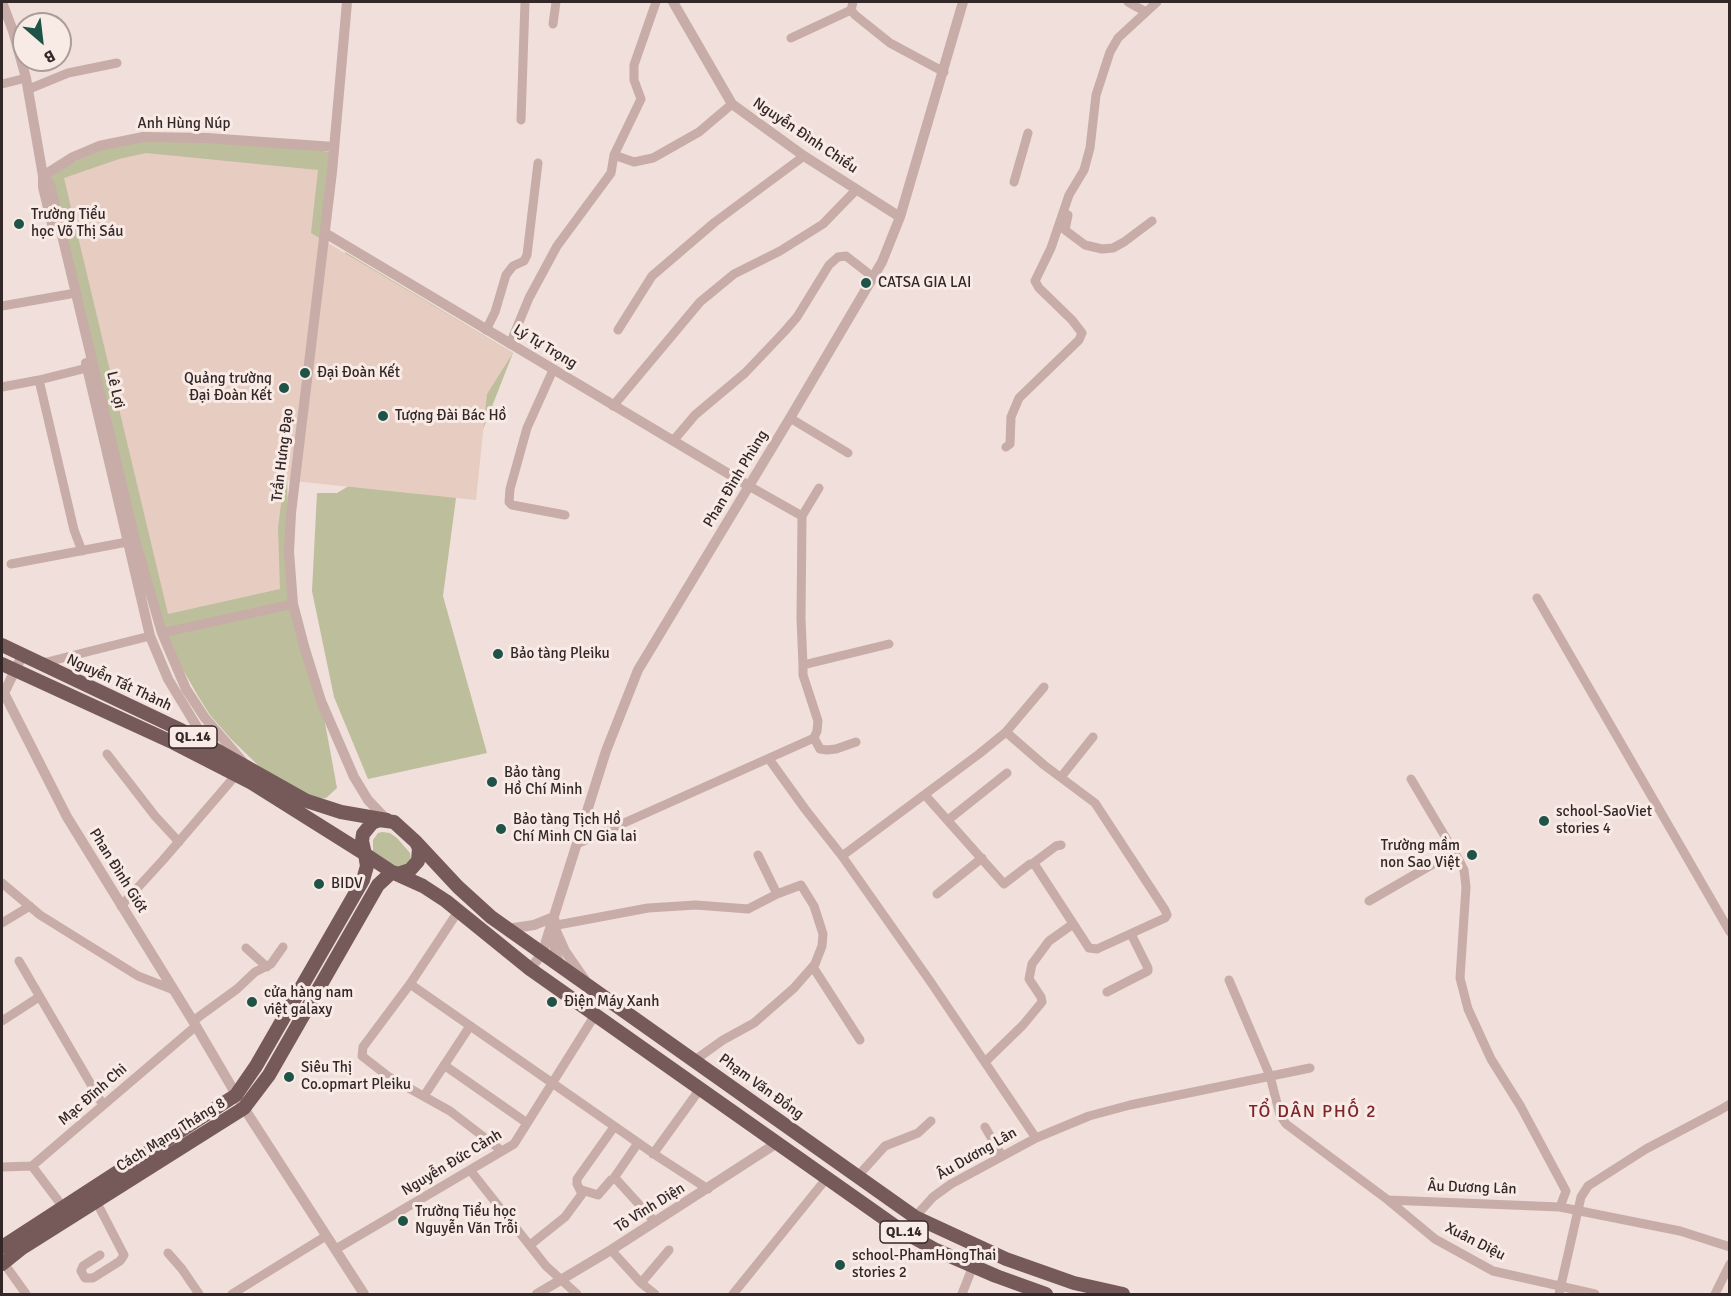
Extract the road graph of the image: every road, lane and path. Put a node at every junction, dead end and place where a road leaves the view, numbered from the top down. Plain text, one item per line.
1 (2, 2) edge
2 (347, 2) edge
3 (525, 2) edge
4 (556, 2) edge
5 (656, 2) edge
6 (673, 2) edge
7 (963, 2) edge
8 (1128, 2) edge
9 (1157, 2) edge
10 (852, 6) edge
11 (1146, 12) junction
12 (553, 24) dead end
13 (791, 38) dead end
14 (117, 63) dead end
15 (944, 72) junction
16 (28, 83) junction
17 (2, 84) edge
18 (732, 104) junction
19 (521, 120) dead end
20 (1028, 133) dead end
21 (334, 147) junction
22 (614, 155) junction
23 (804, 156) junction
24 (538, 163) dead end
25 (43, 176) junction
26 (1079, 178) junction
27 (1014, 182) dead end
28 (856, 190) junction
29 (900, 217) junction
30 (1152, 221) dead end
31 (325, 233) junction
32 (873, 277) junction
33 (70, 294) junction
34 (2, 306) edge
35 (486, 330) junction
36 (618, 330) dead end
37 (510, 344) junction
38 (90, 367) junction
39 (553, 370) junction
40 (39, 380) junction
41 (2, 387) edge
42 (613, 406) junction
43 (790, 418) junction
44 (673, 441) junction
45 (1006, 447) dead end
46 (848, 453) dead end
47 (749, 486) junction
48 (819, 488) dead end
49 (565, 514) dead end
50 (802, 516) junction
51 (127, 542) junction
52 (82, 551) junction
53 (11, 564) dead end
54 (1537, 598) dead end
55 (293, 604) junction
56 (162, 633) junction
57 (150, 636) junction
58 (889, 644) dead end
59 (2, 645) edge
60 (22, 656) junction
61 (35, 662) junction
62 (2, 664) edge
63 (803, 665) junction
64 (15, 670) junction
65 (1044, 687) dead end
66 (3, 693) edge
67 (1006, 732) junction
68 (1093, 737) dead end
69 (814, 738) junction
70 (856, 742) dead end
71 (208, 747) junction
72 (107, 754) dead end
73 (770, 759) junction
74 (235, 770) junction
75 (1007, 773) dead end
76 (1061, 777) junction
77 (1411, 779) dead end
78 (925, 795) junction
79 (387, 820) junction
80 (948, 820) junction
81 (179, 842) junction
82 (416, 842) junction
83 (577, 844) junction
84 (1061, 845) dead end
85 (365, 854) junction
86 (758, 855) dead end
87 (842, 856) junction
88 (982, 858) junction
89 (1459, 860) junction
90 (1032, 864) junction
91 (392, 872) junction
92 (4, 888) edge
93 (777, 894) junction
94 (937, 894) dead end
95 (1369, 901) dead end
96 (30, 906) junction
97 (122, 906) junction
98 (459, 910) junction
99 (2, 923) edge
100 (553, 923) junction
101 (1073, 924) junction
102 (507, 929) junction
103 (1730, 932) edge
104 (1131, 934) junction
105 (283, 947) dead end
106 (246, 948) dead end
107 (542, 954) junction
108 (19, 962) dead end
109 (267, 967) junction
110 (562, 967) junction
111 (813, 967) junction
112 (530, 969) junction
113 (1228, 980) dead end
114 (410, 984) junction
115 (591, 988) junction
116 (174, 990) junction
117 (1107, 992) dead end
118 (39, 997) junction
119 (595, 1015) junction
120 (2, 1022) edge
121 (194, 1023) junction
122 (470, 1026) junction
123 (860, 1040) dead end
124 (695, 1059) junction
125 (986, 1062) junction
126 (444, 1065) junction
127 (1310, 1068) dead end
128 (1270, 1076) junction
129 (553, 1083) junction
130 (700, 1089) junction
131 (236, 1095) junction
132 (423, 1096) junction
133 (1730, 1104) edge
134 (103, 1105) junction
135 (244, 1108) junction
136 (931, 1121) dead end
137 (527, 1123) junction
138 (614, 1126) junction
139 (985, 1127) dead end
140 (789, 1128) junction
141 (1036, 1138) junction
142 (638, 1143) junction
143 (777, 1143) junction
144 (502, 1151) junction
145 (653, 1154) junction
146 (1002, 1156) junction
147 (32, 1166) junction
148 (2, 1167) edge
149 (470, 1170) junction
150 (857, 1177) junction
151 (614, 1178) junction
152 (826, 1179) junction
153 (708, 1189) junction
154 (582, 1190) junction
155 (1388, 1200) junction
156 (96, 1201) junction
157 (63, 1207) junction
158 (1560, 1207) junction
159 (1578, 1210) junction
160 (915, 1217) junction
161 (655, 1222) junction
162 (326, 1236) junction
163 (530, 1245) junction
164 (1730, 1246) edge
165 (2, 1247) edge
166 (336, 1249) junction
167 (611, 1250) junction
168 (669, 1250) dead end
169 (168, 1253) dead end
170 (100, 1255) dead end
171 (2, 1262) edge
172 (1730, 1264) edge
173 (973, 1266) junction
174 (561, 1281) junction
175 (641, 1283) junction
176 (1560, 1291) edge
177 (360, 1293) edge
178 (26, 1294) edge
179 (199, 1294) edge
180 (232, 1294) edge
181 (537, 1294) edge
182 (567, 1294) edge
183 (577, 1294) edge
184 (655, 1294) edge
185 (733, 1294) edge
186 (962, 1294) edge
187 (1046, 1294) edge
188 (1123, 1294) edge
189 (1595, 1294) edge
190 (1714, 1294) edge

1 - 16 street, Lê Lợi
2 - 21 street, Trần Hưng Đạo
3 - 19 street
4 - 12 street
5 - 22 street
6 - 18 street, Nguyễn Đình Chiểu
7 - 15 street, Phan Đình Phùng
8 - 11 street
9 - 11 street
10 - 13 street
10 - 15 street
11 - 26 street
14 - 16 street
15 - 29 street, Phan Đình Phùng
16 - 17 street
16 - 25 street, Lê Lợi
18 - 22 street
18 - 23 street, Nguyễn Đình Chiểu
20 - 27 street
21 - 25 street, Anh Hùng Núp
21 - 31 street, Trần Hưng Đạo
22 - 37 street
23 - 28 street, Nguyễn Đình Chiểu
23 - 36 street
24 - 35 street
25 - 33 street
25 - 38 street, Lê Lợi
26 - 30 street
26 - 45 street
28 - 29 street, Nguyễn Đình Chiểu
28 - 42 street
29 - 32 street, Phan Đình Phùng
31 - 35 street, Lý Tự Trọng
31 - 55 street, Trần Hưng Đạo
32 - 43 street, Phan Đình Phùng
32 - 44 street
33 - 34 street
33 - 38 street
35 - 37 street, Lý Tự Trọng
37 - 39 street, Lý Tự Trọng
38 - 40 street
38 - 51 street
38 - 56 street, Lê Lợi
39 - 42 street, Lý Tự Trọng
39 - 49 street
40 - 41 street
40 - 52 street
42 - 44 street, Lý Tự Trọng
43 - 46 street
43 - 47 street, Phan Đình Phùng
44 - 47 street, Lý Tự Trọng
47 - 50 street
47 - 83 street, Phan Đình Phùng
48 - 50 street
50 - 63 street
51 - 52 street
51 - 57 street
52 - 53 street
54 - 103 street
55 - 56 street
55 - 79 street, Trần Hưng Đạo
56 - 74 street, Lê Lợi
57 - 61 street
57 - 71 street
58 - 63 street
59 - 60 main road, Nguyễn Tất Thành / QL.14
60 - 61 main road, Nguyễn Tất Thành / QL.14
60 - 64 street, Phan Đình Giót
61 - 71 main road, Nguyễn Tất Thành / QL.14
62 - 64 main road, Nguyễn Tất Thành / QL.14
63 - 69 street
64 - 66 street, Phan Đình Giót
64 - 74 main road, Nguyễn Tất Thành / QL.14
65 - 67 street
66 - 97 street, Phan Đình Giót
67 - 76 street
67 - 78 street
68 - 76 street
69 - 70 street
69 - 73 street
71 - 74 main road
71 - 74 main road, Nguyễn Tất Thành / QL.14
72 - 81 street
73 - 83 street
73 - 87 street
74 - 79 main road, Nguyễn Tất Thành / QL.14
74 - 81 street
74 - 85 main road, Nguyễn Tất Thành / QL.14
75 - 80 street
76 - 104 street
77 - 89 street
78 - 80 street
78 - 87 street
79 - 82 main road
79 - 85 main road
80 - 88 street
81 - 97 street
82 - 91 main road
82 - 102 main road, Phạm Văn Đồng / QL.14
83 - 100 street, Phan Đình Phùng
84 - 90 street
85 - 91 main road
85 - 131 main road, Cách Mạng Tháng 8
86 - 93 street
87 - 125 street
88 - 90 street
88 - 94 street
89 - 95 street
89 - 158 street
90 - 101 street
91 - 98 main road, QL.14
91 - 135 main road, Cách Mạng Tháng 8
92 - 96 street
93 - 100 street
93 - 111 street
96 - 99 street
96 - 116 street
97 - 116 street, Phan Đình Giót
98 - 112 main road, QL.14
98 - 114 street
100 - 102 street
100 - 107 street, Phan Đình Phùng
100 - 110 street
100 - 115 street
101 - 104 street
101 - 125 street
102 - 107 main road, Phạm Văn Đồng / QL.14
104 - 117 street
105 - 109 street, Mạc Đĩnh Chi
106 - 109 street
107 - 110 main road, Phạm Văn Đồng / QL.14
107 - 112 street, Phan Đình Phùng
108 - 118 street
109 - 121 street, Mạc Đĩnh Chi
110 - 115 main road, Phạm Văn Đồng / QL.14
111 - 123 street
111 - 124 street
112 - 119 main road, QL.14
113 - 128 street
114 - 122 street
114 - 132 street
115 - 124 main road, Phạm Văn Đồng / QL.14
116 - 121 street, Phan Đình Giót
118 - 120 street
118 - 134 street
119 - 129 street, Nguyễn Đức Cảnh
119 - 130 main road, QL.14
121 - 131 street, Phan Đình Giót
121 - 134 street, Mạc Đĩnh Chi
122 - 126 street
122 - 129 street
124 - 140 main road, Phạm Văn Đồng / QL.14
125 - 141 street
126 - 132 street
126 - 137 street
127 - 128 street, Âu Dương Lân
128 - 141 street, Âu Dương Lân
128 - 155 street
129 - 137 street, Nguyễn Đức Cảnh
129 - 138 street
130 - 143 main road, QL.14
130 - 145 street
131 - 135 street, Phan Đình Giót
131 - 157 main road, Cách Mạng Tháng 8
132 - 144 street
133 - 159 street
134 - 147 street, Mạc Đĩnh Chi
135 - 156 main road, Cách Mạng Tháng 8
135 - 162 street
136 - 150 street
137 - 144 street, Nguyễn Đức Cảnh
138 - 142 street
138 - 154 street
139 - 146 street
140 - 143 main road
140 - 150 main road, Phạm Văn Đồng / QL.14
141 - 146 street, Âu Dương Lân
142 - 145 street
142 - 151 street
143 - 152 main road, QL.14
143 - 153 street, Tô Vĩnh Diện
144 - 149 street, Nguyễn Đức Cảnh
145 - 153 street
146 - 160 street, Âu Dương Lân
147 - 148 street
147 - 157 street
149 - 163 street
149 - 166 street, Nguyễn Đức Cảnh
150 - 160 main road, Phạm Văn Đồng / QL.14
151 - 154 street
151 - 161 street
152 - 173 main road, QL.14
152 - 185 street
153 - 161 street, Tô Vĩnh Diện
154 - 163 street
155 - 158 street, Âu Dương Lân
155 - 176 street, Xuân Diệu
156 - 170 street
156 - 171 main road, Cách Mạng Tháng 8
157 - 165 main road, Cách Mạng Tháng 8
158 - 159 street, Âu Dương Lân
159 - 164 street, Âu Dương Lân
159 - 176 street
160 - 188 main road, Phạm Văn Đồng / QL.14
161 - 167 street, Tô Vĩnh Diện
162 - 166 street
162 - 180 street
163 - 174 street
166 - 177 street
167 - 174 street, Tô Vĩnh Diện
167 - 175 street
168 - 175 street
169 - 179 street
171 - 178 street
172 - 190 street
173 - 186 street
173 - 187 main road, QL.14
174 - 181 street, Tô Vĩnh Diện
174 - 182 street
174 - 183 street
175 - 184 street
176 - 189 street, Xuân Diệu

